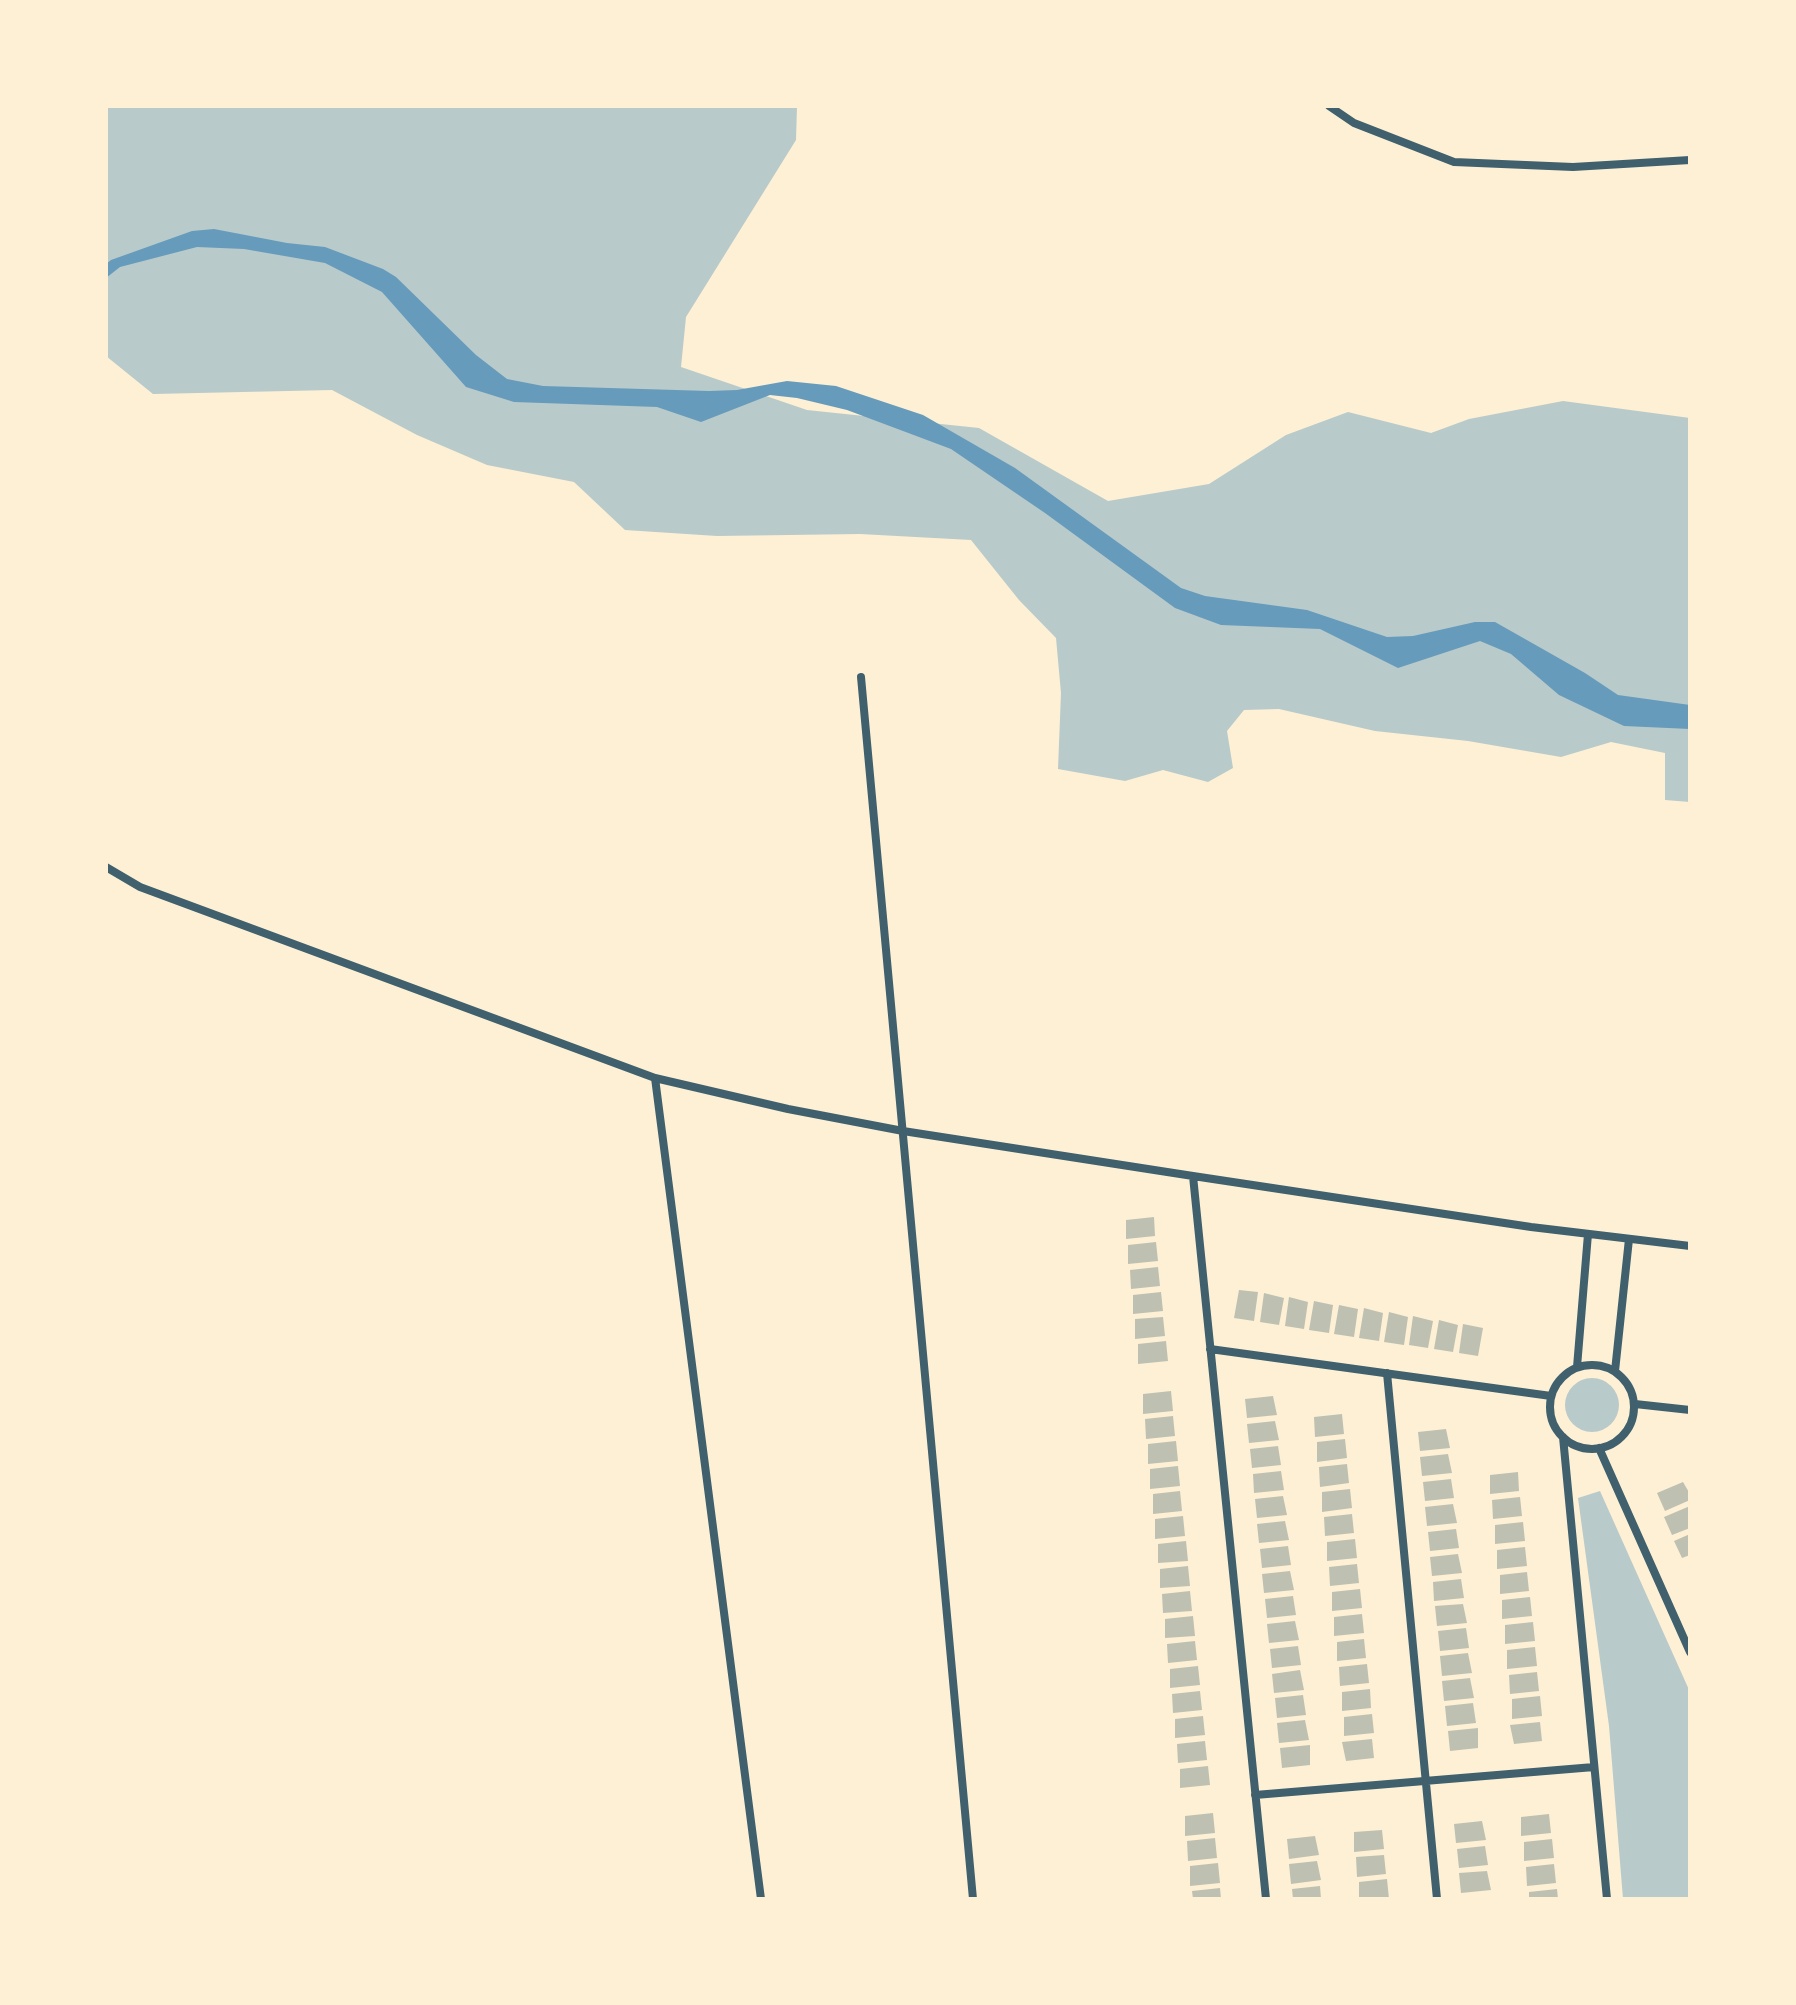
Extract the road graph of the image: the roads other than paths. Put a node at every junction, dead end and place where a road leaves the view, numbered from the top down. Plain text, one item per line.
1 (1329, 106) edge
2 (1690, 160) edge
3 (861, 677) dead end
4 (106, 867) edge
5 (655, 1078) junction
6 (903, 1131) junction
7 (1193, 1176) junction
8 (1588, 1234) junction
9 (1629, 1239) junction
10 (1690, 1246) edge
11 (1210, 1349) junction
12 (1577, 1367) junction
13 (1615, 1371) junction
14 (1387, 1373) junction
15 (1551, 1396) junction
16 (1635, 1404) junction
17 (1690, 1410) edge
18 (1563, 1437) junction
19 (1599, 1448) junction
20 (1690, 1652) edge
21 (1594, 1767) junction
22 (1425, 1781) junction
23 (1255, 1795) junction
24 (761, 1899) edge
25 (973, 1899) edge
26 (1266, 1899) edge
27 (1437, 1899) edge
28 (1607, 1899) edge

1 - 2 street
3 - 6 street
4 - 5 street
5 - 6 street
5 - 24 street
6 - 7 street
6 - 25 street
7 - 8 street
7 - 11 street
8 - 9 street
8 - 12 street
9 - 10 street
9 - 13 street
11 - 14 street
11 - 23 street
12 - 13 street
12 - 15 street
13 - 16 street
14 - 15 street
14 - 22 street
15 - 18 street
16 - 17 street
16 - 19 street
18 - 19 street
18 - 21 street
19 - 20 street
21 - 22 street
21 - 28 street
22 - 23 street
22 - 27 street
23 - 26 street

